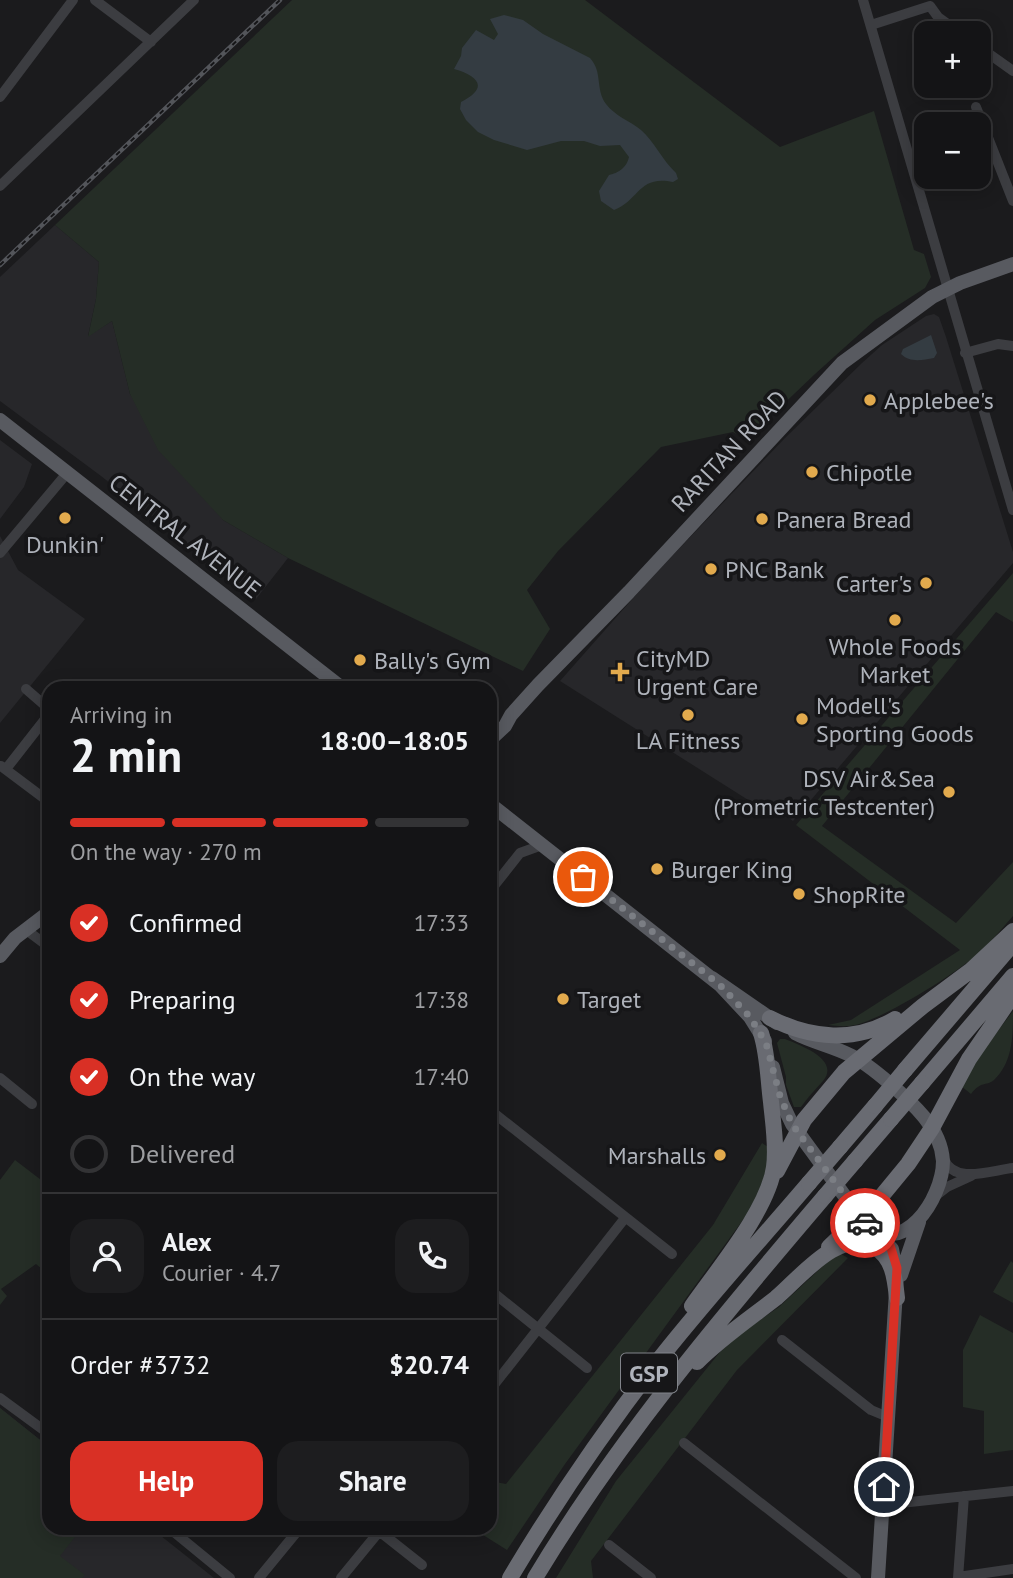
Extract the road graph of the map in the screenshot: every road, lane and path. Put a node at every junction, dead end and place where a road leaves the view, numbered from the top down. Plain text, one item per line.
1 (73, 0) edge
2 (95, 0) edge
3 (194, 0) edge
4 (863, 0) edge
5 (930, 3) edge
6 (944, 21) edge
7 (871, 25) junction
8 (151, 42) junction
9 (991, 55) edge
10 (1013, 71) edge
11 (0, 97) edge
12 (976, 107) dead end
13 (1008, 175) edge
14 (0, 186) edge
15 (1013, 201) edge
16 (1013, 264) edge
17 (947, 289) junction
18 (1013, 346) edge
19 (965, 353) junction
20 (0, 420) edge
21 (68, 472) junction
22 (1010, 487) edge
23 (1013, 510) edge
24 (0, 553) edge
25 (333, 681) edge
26 (26, 689) dead end
27 (42, 703) edge
28 (42, 722) edge
29 (497, 732) edge
30 (3, 767) edge
31 (42, 797) edge
32 (497, 810) edge
33 (523, 830) junction
34 (542, 845) junction
35 (520, 853) junction
36 (497, 882) edge
37 (42, 917) edge
38 (25, 929) junction
39 (1013, 931) edge
40 (42, 942) edge
41 (1013, 944) edge
42 (0, 956) edge
43 (1013, 976) edge
44 (712, 978) junction
45 (1013, 995) edge
46 (923, 1006) junction
47 (770, 1018) junction
48 (761, 1032) junction
49 (857, 1059) junction
50 (0, 1078) edge
51 (32, 1104) dead end
52 (497, 1116) edge
53 (932, 1128) junction
54 (797, 1132) junction
55 (942, 1153) junction
56 (1013, 1168) edge
57 (984, 1172) junction
58 (769, 1188) junction
59 (928, 1205) junction
60 (859, 1217) junction
61 (625, 1218) junction
62 (871, 1229) junction
63 (672, 1254) dead end
64 (808, 1268) junction
65 (497, 1296) edge
66 (897, 1298) junction
67 (538, 1328) junction
68 (782, 1340) dead end
69 (587, 1368) dead end
70 (497, 1381) edge
71 (0, 1398) edge
72 (888, 1417) junction
73 (609, 1427) junction
74 (42, 1429) edge
75 (629, 1436) junction
76 (684, 1443) dead end
77 (1013, 1491) edge
78 (964, 1496) junction
79 (883, 1505) junction
80 (178, 1535) edge
81 (294, 1535) edge
82 (375, 1535) edge
83 (387, 1535) edge
84 (609, 1545) dead end
85 (422, 1565) dead end
86 (1013, 1569) edge
87 (958, 1577) edge
88 (230, 1578) edge
89 (260, 1578) edge
90 (341, 1578) edge
91 (510, 1578) edge
92 (535, 1578) edge
93 (651, 1578) edge
94 (856, 1578) edge
95 (878, 1578) edge

1 - 11 street
2 - 8 street
3 - 8 street
4 - 7 street
5 - 6 street
5 - 7 street
7 - 17 street
8 - 14 street
9 - 10 street
12 - 13 street
13 - 15 street
16 - 17 main road, RARITAN ROAD
17 - 19 street
17 - 29 main road, RARITAN ROAD
18 - 19 street
19 - 22 street
20 - 21 main road, CENTRAL AVENUE
21 - 24 street
21 - 25 main road, CENTRAL AVENUE
22 - 23 street
26 - 27 street
28 - 30 street
30 - 31 street
32 - 33 main road
33 - 34 main road
33 - 35 street
34 - 35 street
34 - 44 main road
35 - 36 street
37 - 38 main road
38 - 40 street
38 - 42 main road
39 - 46 highway
41 - 73 highway, GSP, bridge
43 - 75 highway, GSP, bridge
44 - 47 main road
44 - 48 main road
45 - 53 highway
46 - 47 highway
46 - 49 highway
47 - 49 main road
48 - 54 main road
48 - 58 highway
49 - 53 main road
49 - 54 highway
50 - 51 street
52 - 61 street
53 - 55 main road
53 - 60 highway
54 - 58 highway
54 - 60 main road
55 - 57 street
55 - 59 main road
56 - 57 street
57 - 59 street
58 - 73 highway
59 - 62 main road
59 - 66 main road
60 - 62 main road
60 - 64 highway
61 - 63 street
61 - 67 street
62 - 66 main road
64 - 66 highway
64 - 75 highway
65 - 67 street
66 - 72 main road
67 - 69 street
67 - 70 street
68 - 72 street
71 - 74 street
72 - 79 main road
73 - 91 highway, GSP
75 - 92 highway, GSP
76 - 94 street
77 - 78 street
78 - 79 street
78 - 87 street
79 - 95 main road
80 - 88 street
81 - 89 street
82 - 90 street
83 - 85 street
84 - 93 street
86 - 87 street

